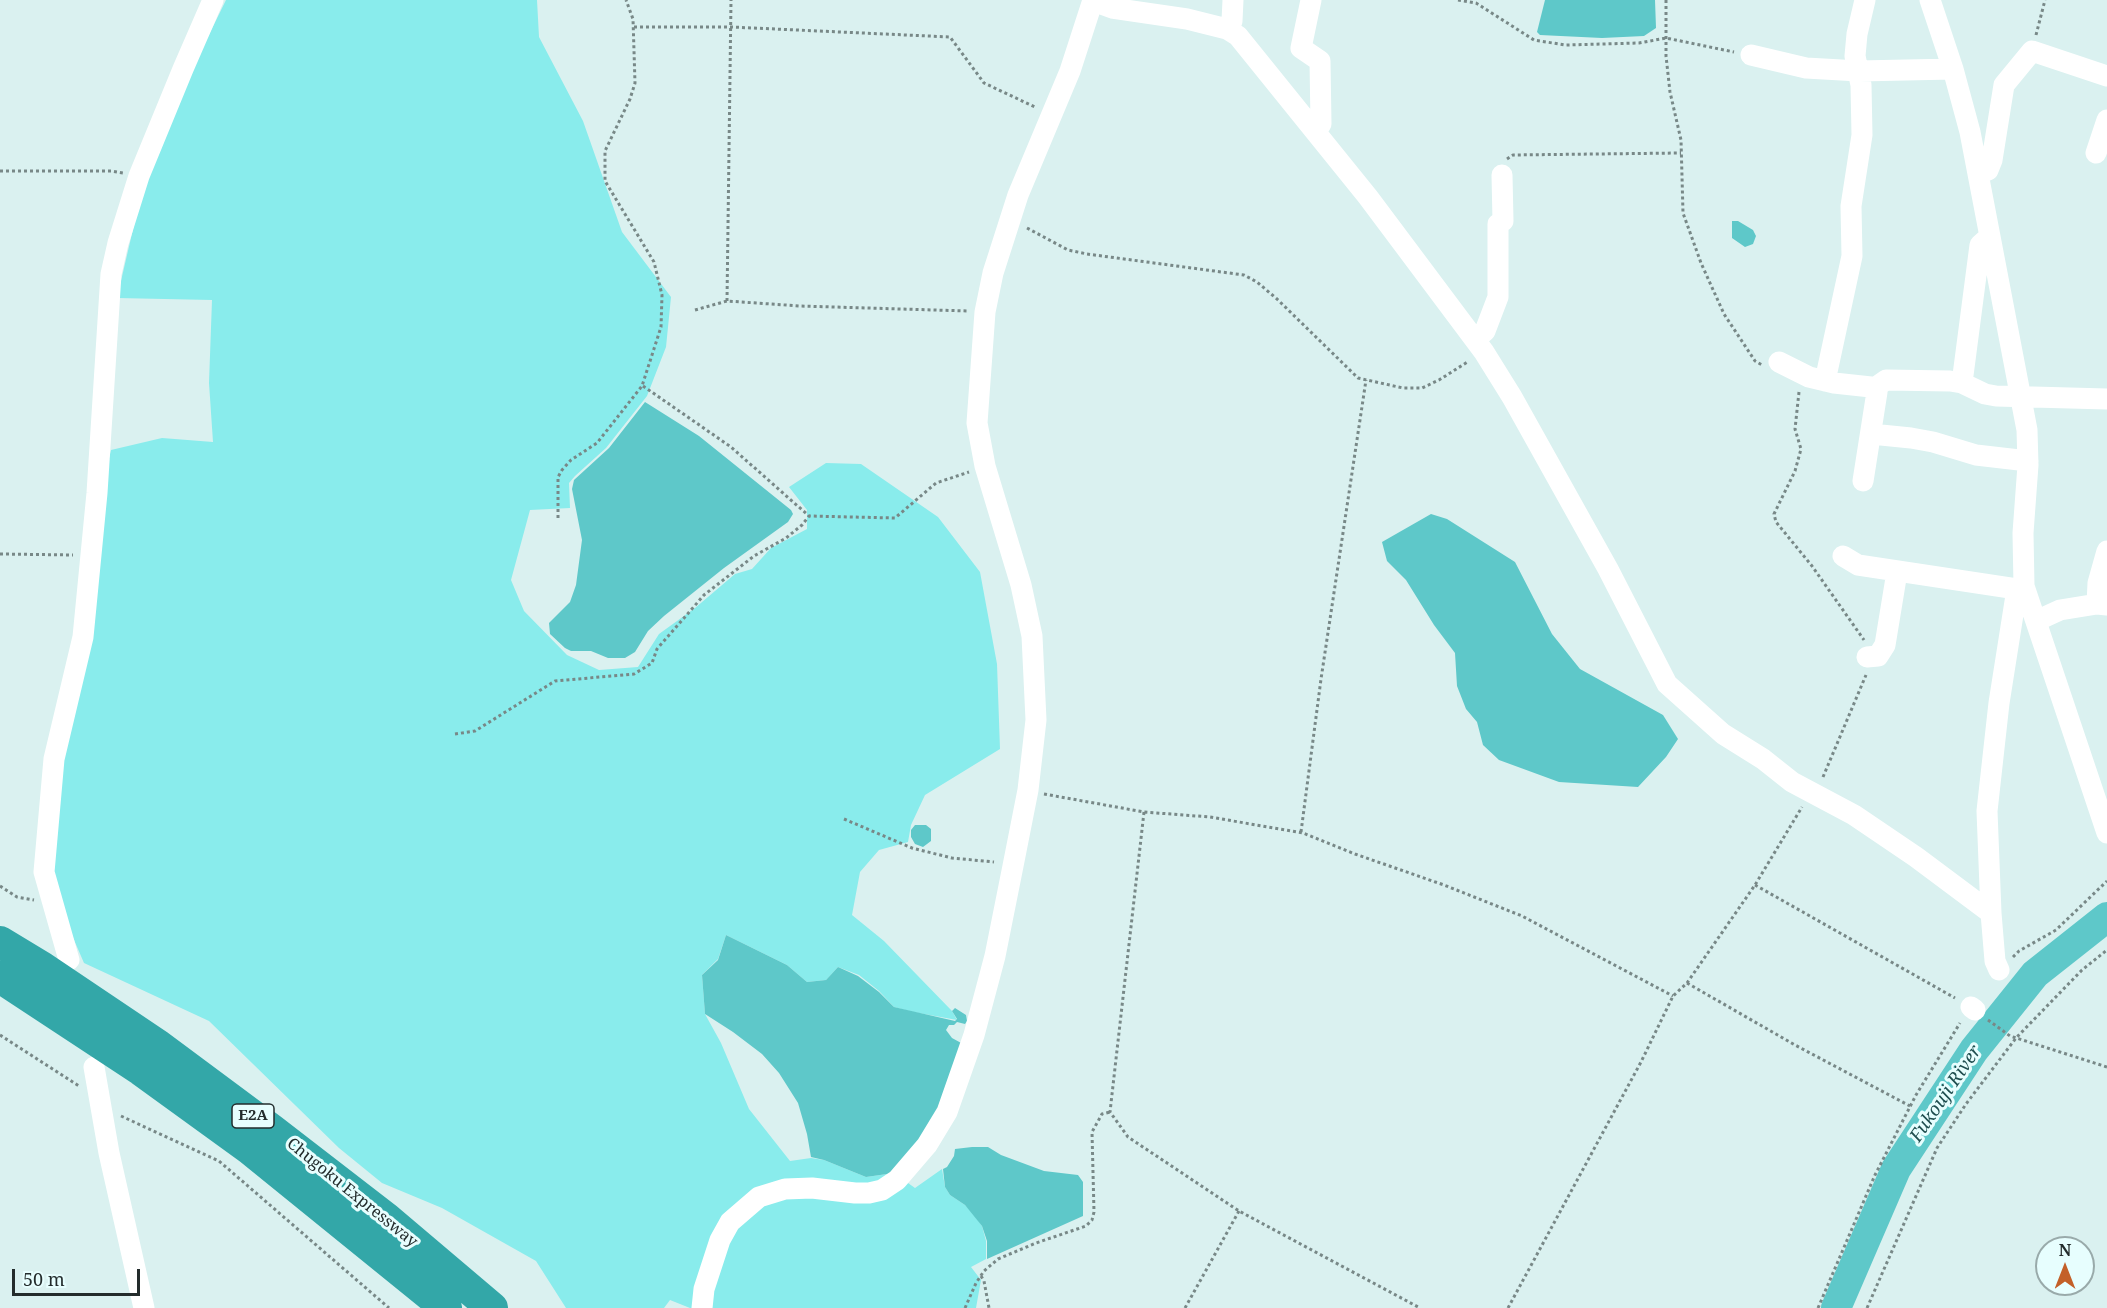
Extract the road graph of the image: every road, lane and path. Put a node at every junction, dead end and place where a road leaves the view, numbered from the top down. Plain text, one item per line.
1 (213, 0) edge
2 (626, 0) edge
3 (731, 0) edge
4 (1093, 0) edge
5 (1233, 0) edge
6 (1311, 0) edge
7 (1458, 0) edge
8 (1666, 0) edge
9 (1865, 0) edge
10 (1930, 0) edge
11 (2045, 0) edge
12 (634, 27) junction
13 (731, 27) junction
14 (1229, 30) junction
15 (1666, 38) junction
16 (2032, 51) junction
17 (1751, 55) joint
18 (1953, 69) junction
19 (1859, 71) junction
20 (2107, 76) edge
21 (1052, 114) junction
22 (2107, 120) edge
23 (1316, 131) junction
24 (1681, 153) junction
25 (2096, 153) dead end
26 (0, 171) edge
27 (1978, 174) junction
28 (1502, 175) joint
29 (139, 176) junction
30 (1010, 219) junction
31 (1990, 236) junction
32 (727, 301) junction
33 (695, 310) dead end
34 (985, 312) junction
35 (1479, 346) junction
36 (1774, 365) joint
37 (1366, 380) junction
38 (1825, 381) junction
39 (1962, 383) junction
40 (642, 386) junction
41 (1876, 387) junction
42 (1800, 388) dead end
43 (2021, 396) junction
44 (2107, 399) edge
45 (1871, 434) junction
46 (2028, 461) junction
47 (985, 466) junction
48 (1863, 481) dead end
49 (809, 516) junction
50 (558, 518) dead end
51 (2105, 543) edge
52 (0, 554) edge
53 (90, 555) junction
54 (1843, 556) dead end
55 (1897, 572) junction
56 (2020, 587) junction
57 (2102, 604) edge
58 (2036, 621) junction
59 (1867, 657) junction
60 (455, 734) dead end
61 (1028, 790) junction
62 (1811, 792) junction
63 (1144, 812) junction
64 (844, 819) dead end
65 (1301, 832) junction
66 (2107, 833) edge
67 (1013, 866) junction
68 (2107, 881) edge
69 (1755, 885) junction
70 (0, 886) edge
71 (53, 903) junction
72 (1991, 914) junction
73 (0, 942) edge
74 (2107, 950) edge
75 (69, 960) dead end
76 (1999, 970) joint
77 (0, 976) edge
78 (1687, 983) junction
79 (1673, 996) junction
80 (1973, 1008) junction
81 (0, 1035) edge
82 (2016, 1038) junction
83 (94, 1067) dead end
84 (2107, 1067) edge
85 (100, 1104) junction
86 (1910, 1106) junction
87 (1110, 1112) junction
88 (1239, 1211) junction
89 (981, 1276) junction
90 (144, 1308) edge
91 (389, 1308) edge
92 (446, 1308) edge
93 (492, 1308) edge
94 (702, 1308) edge
95 (965, 1308) edge
96 (989, 1308) edge
97 (1185, 1308) edge
98 (1420, 1308) edge
99 (1508, 1308) edge
100 (1818, 1308) edge
101 (1867, 1308) edge

1 - 29 street
2 - 12 path
3 - 13 path
4 - 14 street
4 - 21 street
5 - 14 street
6 - 23 street
7 - 15 path
8 - 15 path
9 - 19 street
10 - 18 street
11 - 16 path
12 - 13 path
12 - 40 path
13 - 21 path
13 - 32 path
14 - 23 street
15 - 17 path
15 - 24 path
16 - 20 street
16 - 27 street
17 - 19 street
18 - 19 street
18 - 27 street
19 - 38 street
21 - 30 street
22 - 25 street
23 - 35 street
24 - 28 path
24 - 36 path
26 - 29 path
27 - 31 street
28 - 35 street
29 - 53 street
30 - 34 street
30 - 37 path
31 - 39 street
31 - 43 street
32 - 33 path
32 - 34 path
34 - 47 street
35 - 37 path
35 - 62 street
36 - 38 street
37 - 65 path
38 - 41 street
39 - 41 street
39 - 43 street
40 - 49 path
40 - 50 path
41 - 45 street
42 - 59 path
43 - 44 street
43 - 46 street
45 - 46 street
45 - 48 street
46 - 56 street
47 - 49 path
47 - 61 street
49 - 60 path
51 - 57 street
52 - 53 path
53 - 71 street
54 - 55 street
55 - 56 street
55 - 59 street
56 - 58 street
56 - 72 street
57 - 58 street
58 - 66 street
59 - 62 path
61 - 63 path
61 - 67 street
62 - 69 path
62 - 72 street
63 - 65 path
63 - 87 path
64 - 67 path
65 - 79 path
67 - 94 street
68 - 76 path
69 - 78 path
69 - 80 path
70 - 71 path
71 - 75 street
72 - 76 street
73 - 93 highway, Chugoku Expressway / E2A
74 - 82 path
77 - 92 highway, Chugoku Expressway / E2A
78 - 79 path
78 - 86 path
79 - 99 path
80 - 82 path
80 - 86 path
81 - 85 path
82 - 84 path
82 - 101 path
83 - 85 street
85 - 90 street
85 - 91 path
86 - 100 path
87 - 88 path
87 - 89 path
88 - 97 path
88 - 98 path
89 - 95 path
89 - 96 path

